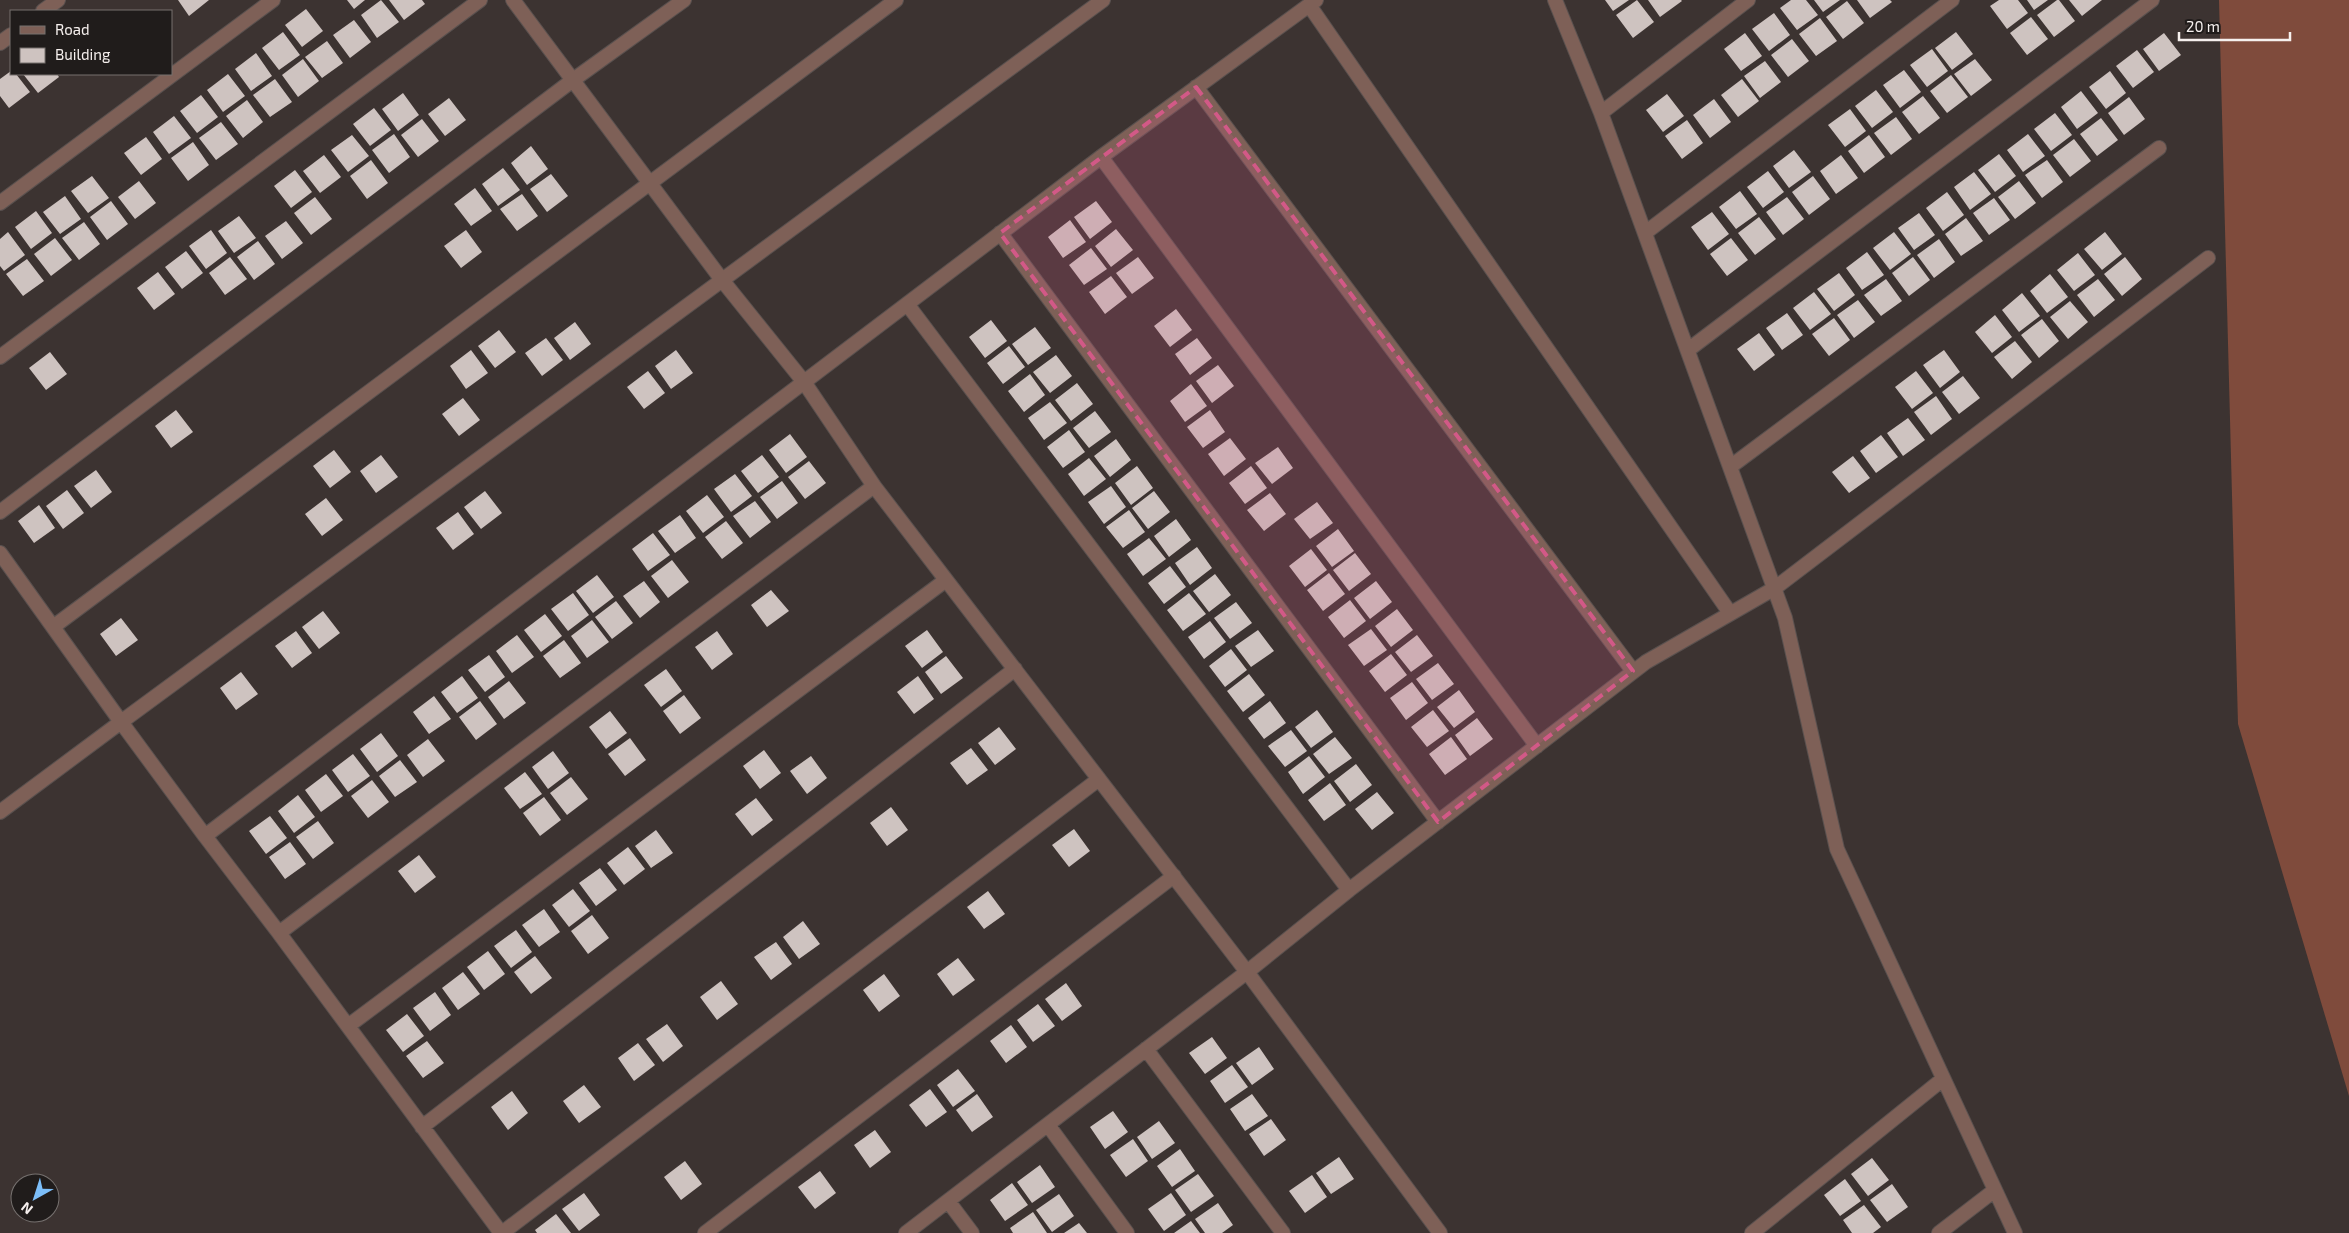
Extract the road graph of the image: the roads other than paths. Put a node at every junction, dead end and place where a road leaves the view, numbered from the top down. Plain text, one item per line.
1 (58, 0) edge
2 (273, 0) edge
3 (480, 0) edge
4 (514, 0) edge
5 (684, 0) edge
6 (896, 0) edge
7 (1103, 0) edge
8 (1555, 0) edge
9 (1748, 0) edge
10 (1952, 0) edge
11 (2152, 0) edge
12 (1313, 3) edge
13 (44, 10) edge
14 (573, 80) junction
15 (1196, 87) junction
16 (1601, 113) junction
17 (2159, 148) dead end
18 (1101, 157) junction
19 (650, 182) junction
20 (0, 203) edge
21 (1000, 233) junction
22 (1645, 233) junction
23 (2208, 258) dead end
24 (722, 280) junction
25 (906, 304) junction
26 (1688, 350) junction
27 (0, 357) edge
28 (804, 382) junction
29 (1730, 467) junction
30 (874, 486) junction
31 (0, 512) edge
32 (0, 553) edge
33 (946, 580) junction
34 (1775, 588) junction
35 (1730, 613) junction
36 (53, 627) junction
37 (1015, 669) junction
38 (1633, 672) junction
39 (120, 722) junction
40 (1537, 746) junction
41 (1099, 779) junction
42 (0, 812) edge
43 (1438, 822) junction
44 (205, 836) junction
45 (1174, 876) junction
46 (1349, 890) junction
47 (279, 932) junction
48 (1247, 972) junction
49 (348, 1026) junction
50 (1146, 1049) junction
51 (1943, 1079) junction
52 (1048, 1125) junction
53 (422, 1127) junction
54 (1995, 1190) junction
55 (948, 1200) junction
56 (502, 1233) edge
57 (705, 1233) edge
58 (906, 1233) edge
59 (972, 1233) edge
60 (1127, 1233) edge
61 (1283, 1233) edge
62 (1440, 1233) edge
63 (1752, 1233) edge
64 (1938, 1233) edge
65 (2014, 1233) edge

1 - 13 street
2 - 20 street
3 - 27 street
4 - 14 street
5 - 14 street
6 - 19 street
7 - 24 street
8 - 16 street
9 - 16 street
10 - 22 street
11 - 26 street
12 - 15 street
12 - 35 street
14 - 19 street
14 - 31 street
15 - 18 street
15 - 38 street
16 - 22 street
17 - 29 street
18 - 21 street
18 - 40 street
19 - 24 street
19 - 36 street
21 - 25 street
21 - 43 street
22 - 26 street
23 - 34 street
24 - 28 street
24 - 39 street
25 - 28 street
25 - 46 street
26 - 29 street
28 - 30 street
28 - 44 street
29 - 34 street
30 - 33 street
30 - 47 street
32 - 36 street
33 - 37 street
33 - 49 street
34 - 35 street
34 - 51 street
35 - 38 street
36 - 39 street
37 - 41 street
37 - 53 street
38 - 40 street
39 - 42 street
39 - 44 street
40 - 43 street
41 - 45 street
41 - 56 street
43 - 46 street
44 - 47 street
45 - 48 street
45 - 57 street
46 - 48 street
47 - 49 street
48 - 50 street
48 - 62 street
49 - 53 street
50 - 52 street
50 - 61 street
51 - 54 street
51 - 63 street
52 - 55 street
52 - 60 street
53 - 56 street
54 - 64 street
54 - 65 street
55 - 58 street
55 - 59 street

